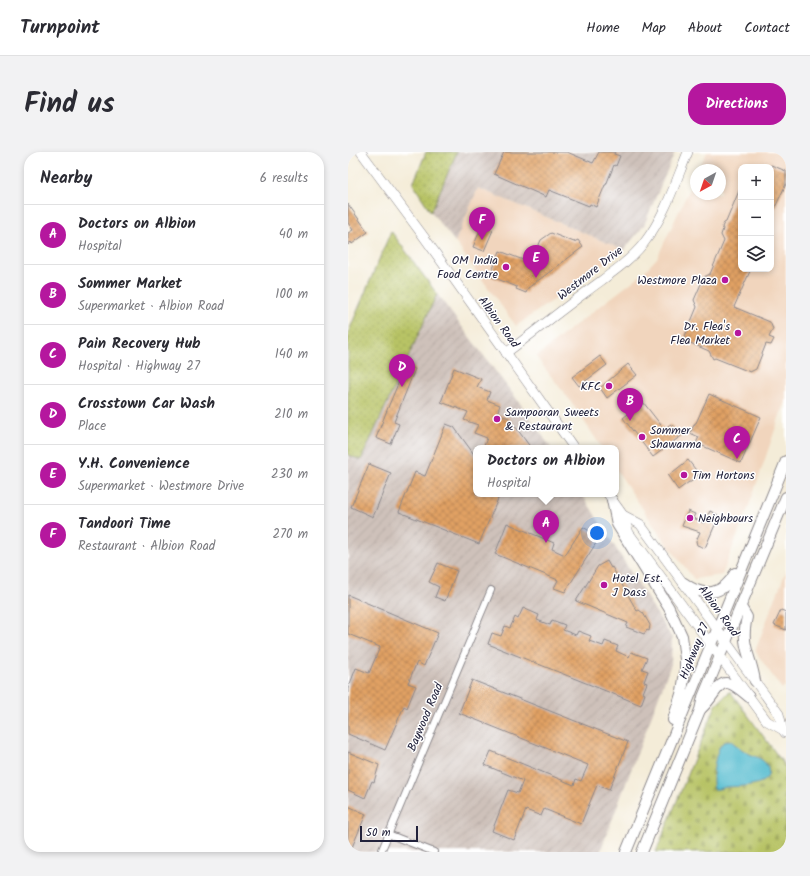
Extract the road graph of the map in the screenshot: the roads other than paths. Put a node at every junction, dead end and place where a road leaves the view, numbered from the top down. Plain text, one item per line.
1 (361, 152) edge
2 (688, 152) edge
3 (506, 353) junction
4 (572, 445) edge
5 (786, 461) edge
6 (610, 497) edge
7 (786, 497) edge
8 (623, 515) junction
9 (744, 564) junction
10 (684, 582) junction
11 (491, 590) dead end
12 (740, 607) junction
13 (717, 629) junction
14 (726, 641) junction
15 (711, 644) junction
16 (720, 657) junction
17 (755, 681) junction
18 (749, 697) junction
19 (700, 710) junction
20 (784, 732) edge
21 (663, 760) junction
22 (388, 834) junction
23 (380, 852) edge
24 (434, 852) edge
25 (626, 852) edge
26 (642, 852) edge

1 - 3 main road, Albion Road
2 - 3 main road, Westmore Drive
3 - 4 main road, Albion Road
5 - 9 main road, Highway 27
6 - 8 main road, Albion Road
6 - 21 main road
7 - 12 main road
8 - 10 main road, Albion Road
8 - 15 main road, Albion Road
9 - 10 main road
9 - 13 main road, Highway 27
10 - 13 main road, Albion Road
11 - 22 street, Baywood Road
12 - 14 main road
12 - 17 main road
13 - 14 main road, Albion Road
13 - 15 main road, Highway 27
14 - 16 main road
14 - 17 main road, Albion Road
15 - 16 main road, Albion Road
15 - 21 main road, Highway 27
16 - 18 main road, Albion Road
16 - 19 main road
17 - 20 main road, Albion Road
18 - 19 main road
18 - 20 main road, Albion Road
19 - 26 main road
21 - 25 main road, Highway 27
22 - 23 street, Baywood Road
22 - 24 street

